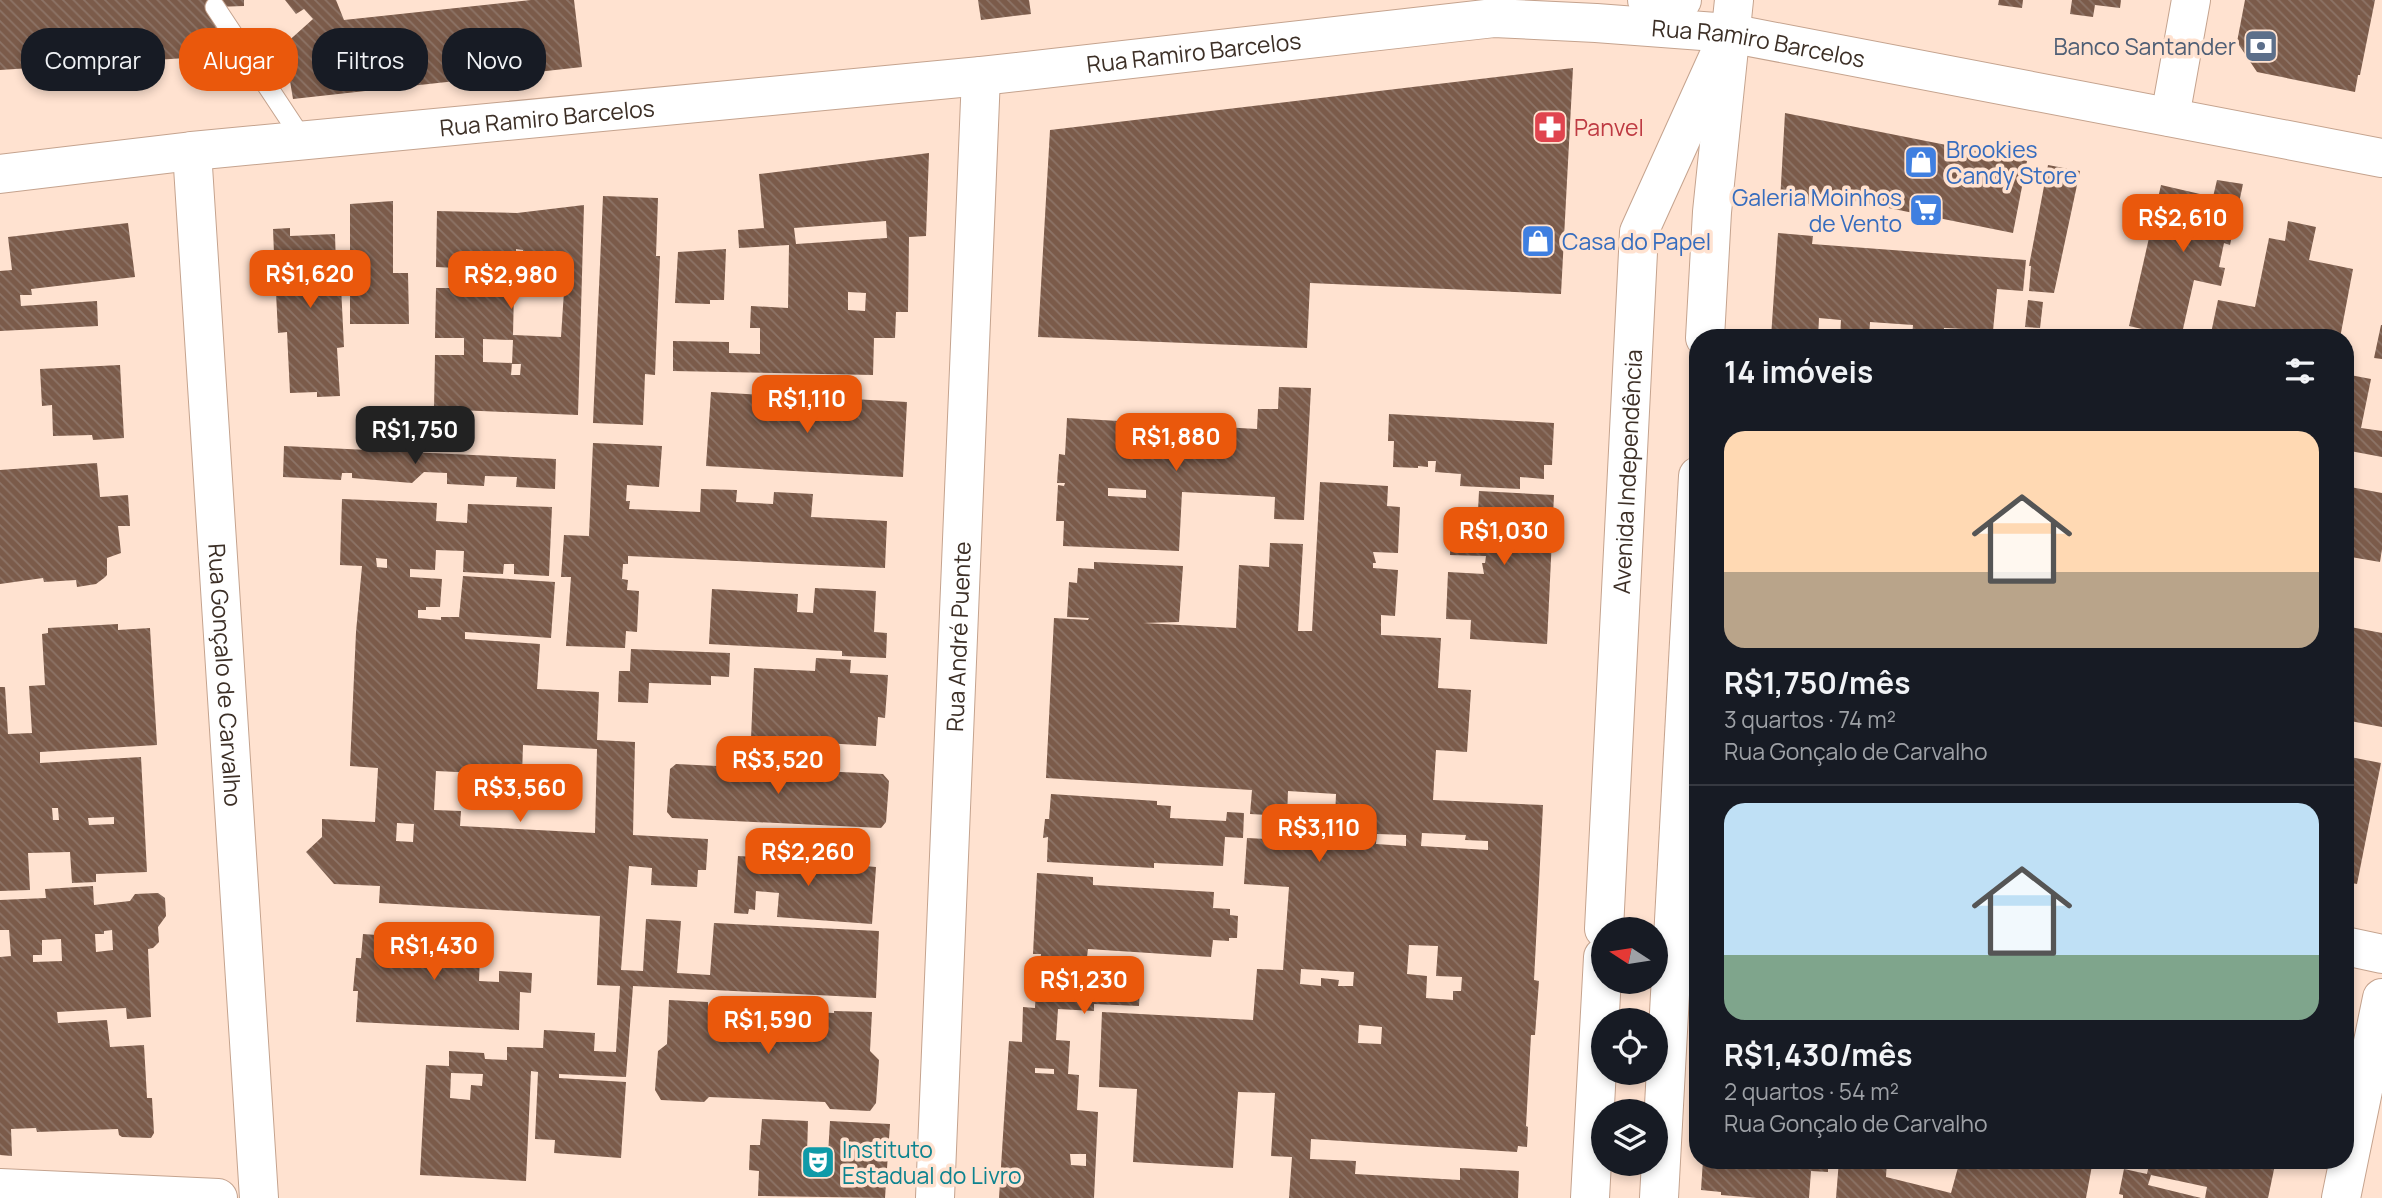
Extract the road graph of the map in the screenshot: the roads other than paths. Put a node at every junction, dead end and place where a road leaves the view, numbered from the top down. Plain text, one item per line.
1 (1647, 0) edge
2 (1682, 0) edge
3 (2191, 0) edge
4 (215, 7) dead end
5 (1493, 9) edge
6 (1732, 17) edge
7 (981, 76) junction
8 (2170, 117) junction
9 (303, 140) junction
10 (192, 151) junction
11 (2382, 158) edge
12 (0, 174) edge
13 (1706, 329) edge
14 (1689, 794) edge
15 (1687, 865) edge
16 (1605, 917) edge
17 (2354, 948) edge
18 (2382, 954) edge
19 (1601, 994) edge
20 (2382, 998) edge
21 (2354, 1131) edge
22 (2346, 1169) edge
23 (0, 1188) edge
24 (218, 1198) edge
25 (259, 1198) edge
26 (935, 1198) edge
27 (1590, 1198) edge
28 (1659, 1198) edge
29 (2340, 1198) edge

1 - 2 street, Rua Ramiro Barcelos
3 - 8 street
4 - 9 lane
5 - 6 street, Rua Ramiro Barcelos
5 - 7 street, Rua Ramiro Barcelos
6 - 8 street, Rua Ramiro Barcelos
6 - 13 street
6 - 16 street, Avenida Independência
7 - 9 street, Rua Ramiro Barcelos
7 - 26 street, Rua André Puente
8 - 11 street, Rua Ramiro Barcelos
9 - 10 street, Rua Ramiro Barcelos
10 - 12 street, Rua Ramiro Barcelos
10 - 25 street, Rua Gonçalo de Carvalho
14 - 15 street
15 - 28 street
17 - 18 street
19 - 27 street
20 - 21 street
22 - 29 street
23 - 24 street

